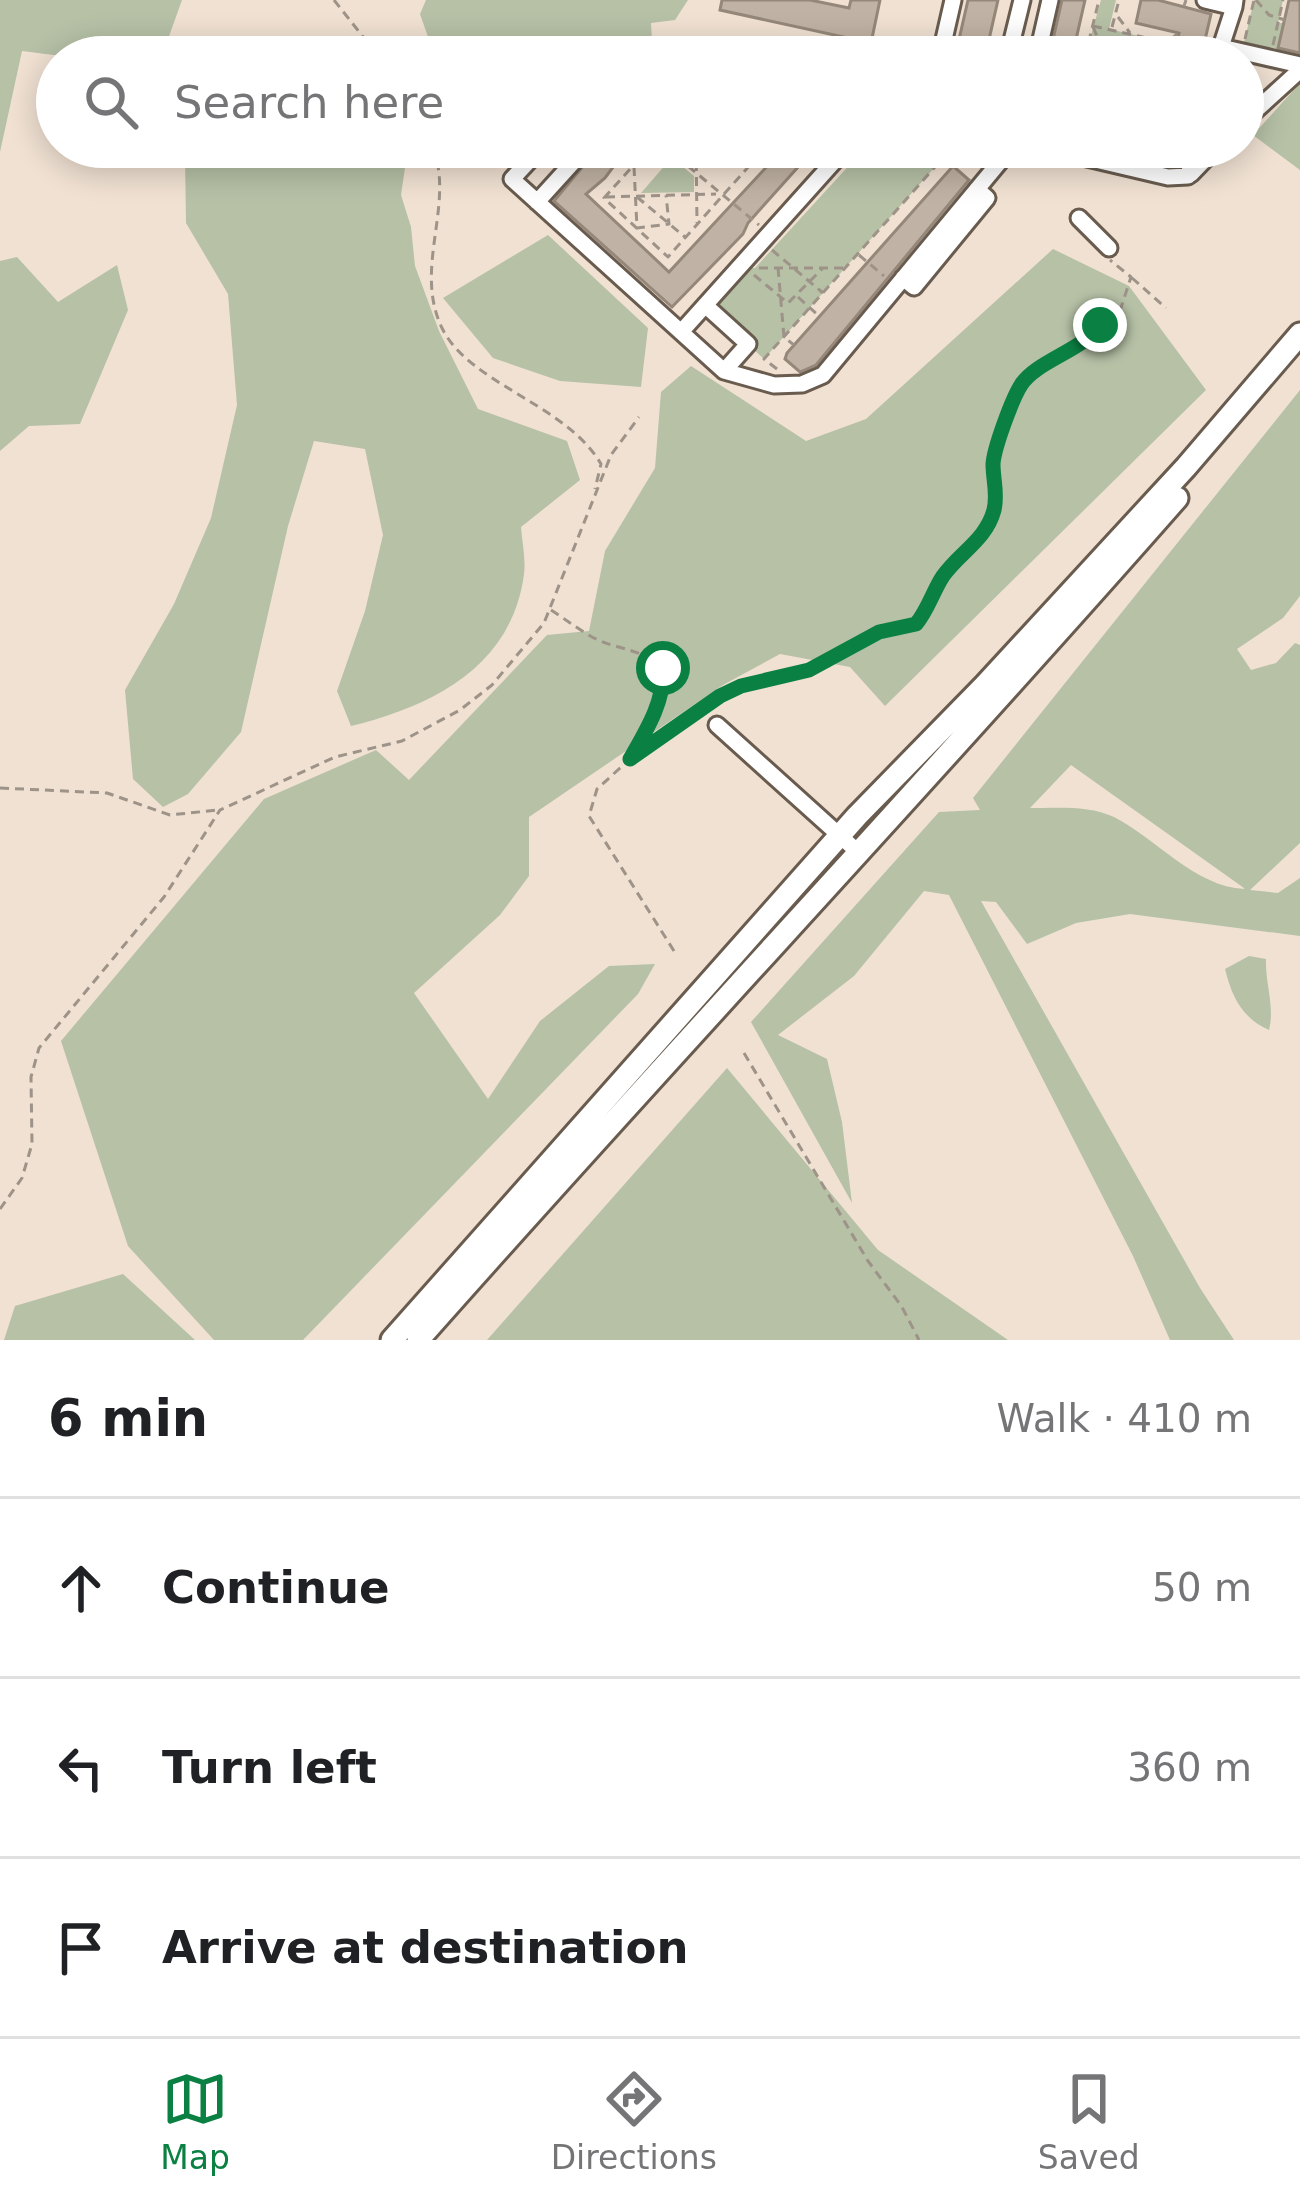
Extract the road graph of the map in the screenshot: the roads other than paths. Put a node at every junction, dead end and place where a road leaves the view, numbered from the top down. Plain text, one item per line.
1 (953, 0) edge
2 (1022, 0) edge
3 (1050, 0) edge
4 (1205, 0) edge
5 (1234, 3) edge
6 (945, 36) edge
7 (1013, 36) edge
8 (1042, 36) edge
9 (1224, 36) edge
10 (1264, 61) edge
11 (1300, 68) edge
12 (1264, 102) edge
13 (522, 168) edge
14 (568, 168) edge
15 (831, 168) edge
16 (994, 168) edge
17 (1130, 168) edge
18 (1190, 168) edge
19 (1196, 168) edge
20 (1188, 176) junction
21 (537, 202) junction
22 (1079, 218) dead end
23 (1109, 248) dead end
24 (705, 305) junction
25 (681, 332) junction
26 (1300, 334) edge
27 (1300, 354) edge
28 (724, 370) junction
29 (717, 724) dead end
30 (840, 836) junction
31 (858, 852) junction
32 (392, 1340) edge
33 (418, 1340) edge

1 - 6 street
2 - 7 street
3 - 8 street
4 - 5 street
5 - 9 street
10 - 11 street
11 - 12 street
13 - 21 street
14 - 21 street
15 - 24 street
16 - 28 street
17 - 20 street
18 - 20 street
19 - 20 street
21 - 25 street
22 - 23 street
24 - 25 street
24 - 28 street
25 - 28 street
26 - 30 main road
27 - 31 main road
29 - 30 street
30 - 31 street
30 - 32 main road
31 - 33 main road

